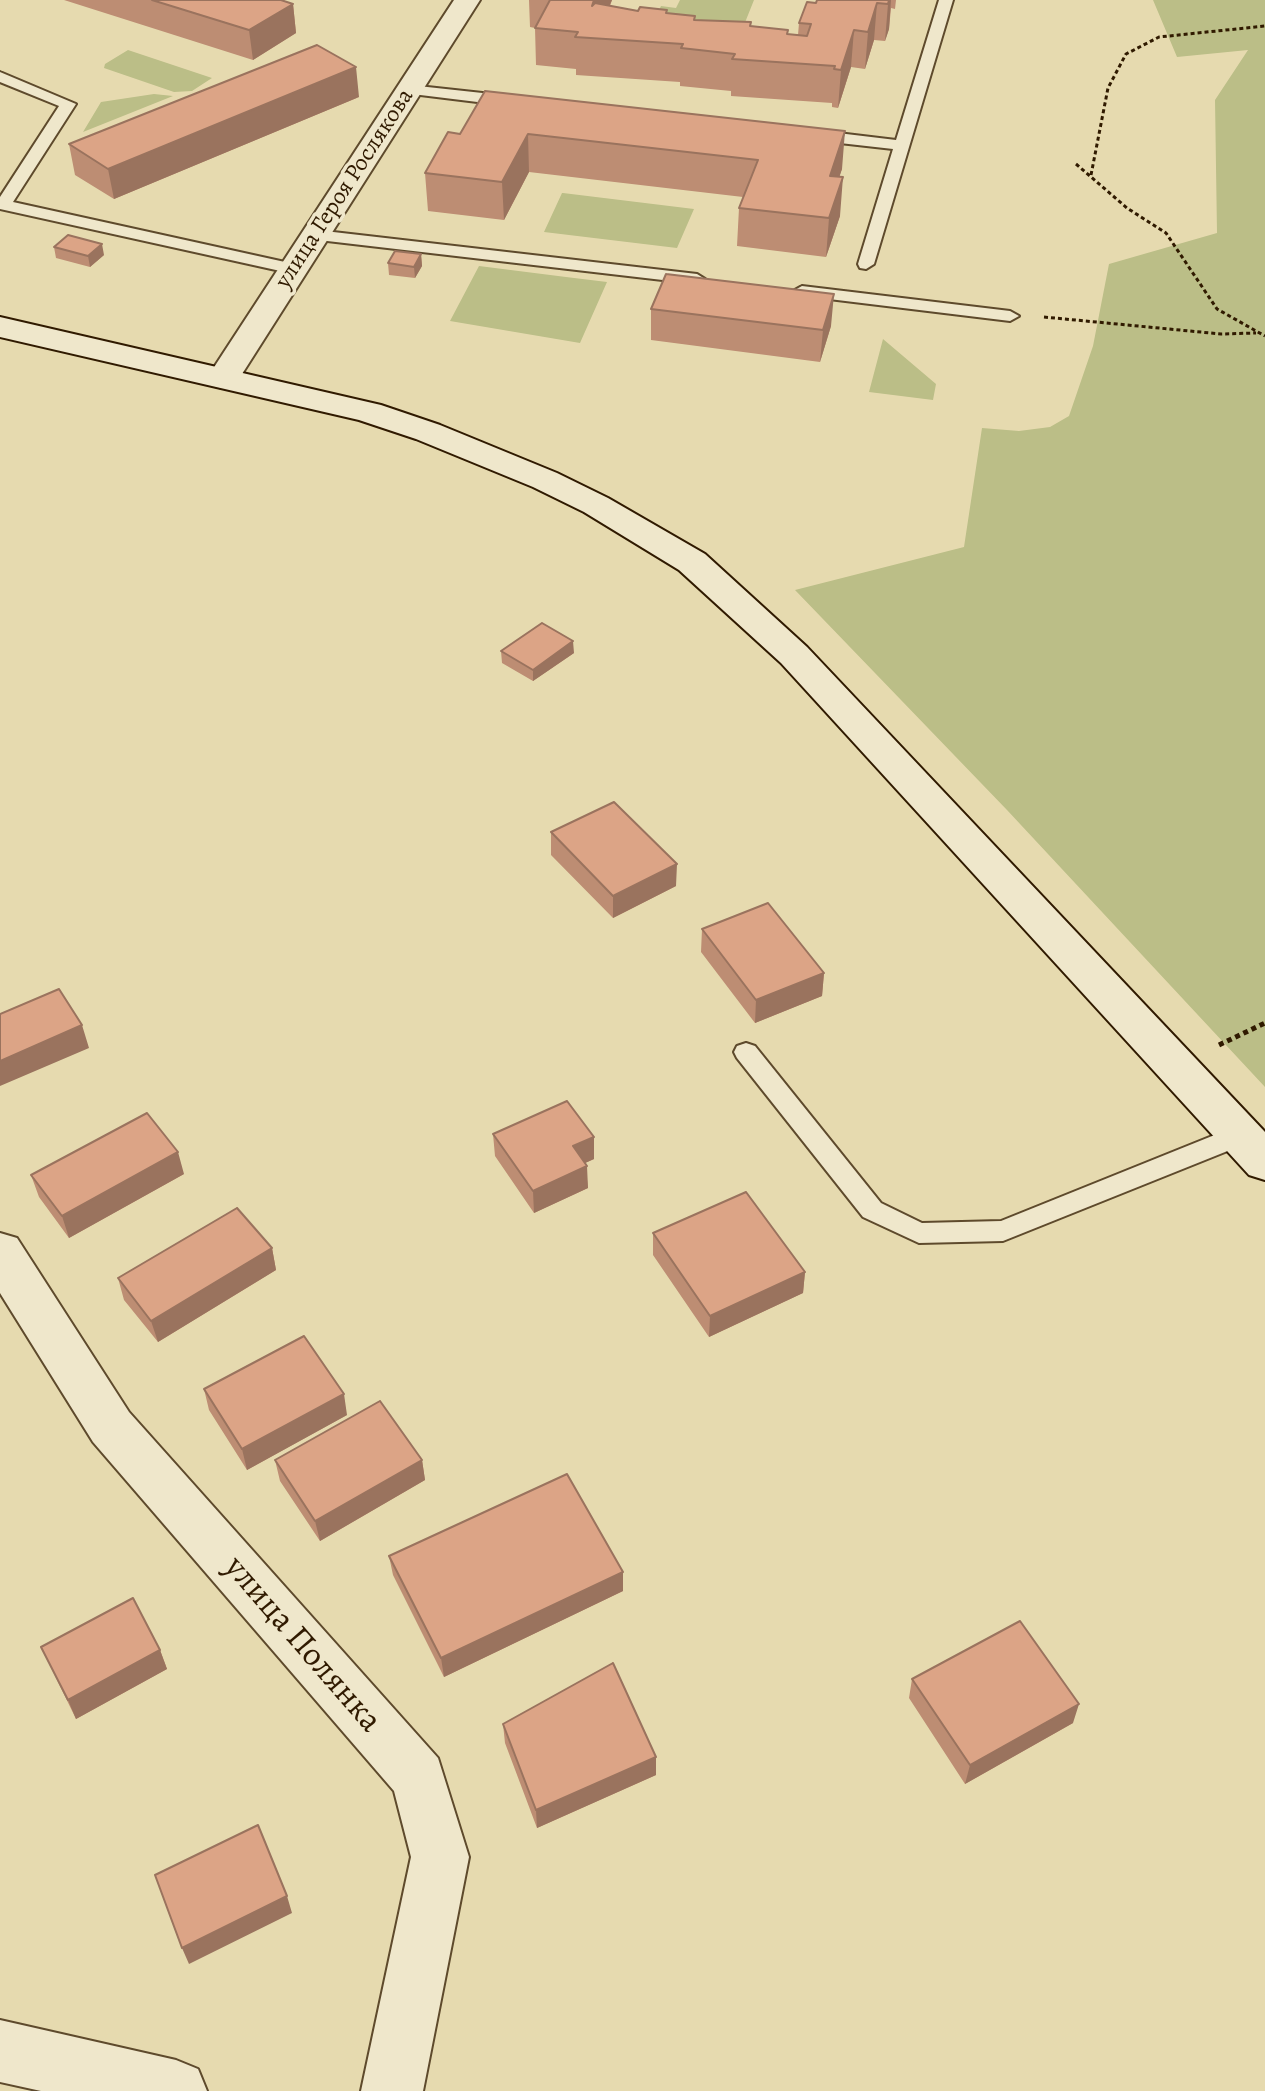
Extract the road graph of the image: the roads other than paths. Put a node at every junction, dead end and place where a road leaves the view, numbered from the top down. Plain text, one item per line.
1 (467, 0) edge
2 (946, 0) edge
3 (0, 77) edge
4 (409, 90) junction
5 (528, 103) edge
6 (793, 133) edge
7 (902, 145) junction
8 (1, 205) edge
9 (316, 235) junction
10 (866, 264) dead end
11 (294, 269) junction
12 (711, 281) edge
13 (788, 290) edge
14 (1010, 316) road end
15 (0, 327) edge
16 (223, 378) junction
17 (746, 1052) dead end
18 (1253, 1148) edge
19 (0, 1252) edge
20 (0, 2051) edge
21 (176, 2091) edge
22 (392, 2091) edge

1 - 4 street, улица Героя Рослякова
2 - 7 lane
3 - 8 lane
4 - 5 lane
4 - 9 street, улица Героя Рослякова
6 - 7 lane
7 - 10 lane
8 - 11 lane
9 - 11 street, улица Героя Рослякова
9 - 12 lane
11 - 16 street, улица Героя Рослякова
13 - 14 lane
15 - 16 street
16 - 18 street
17 - 18 lane
19 - 22 street, улица Полянка
20 - 21 street

